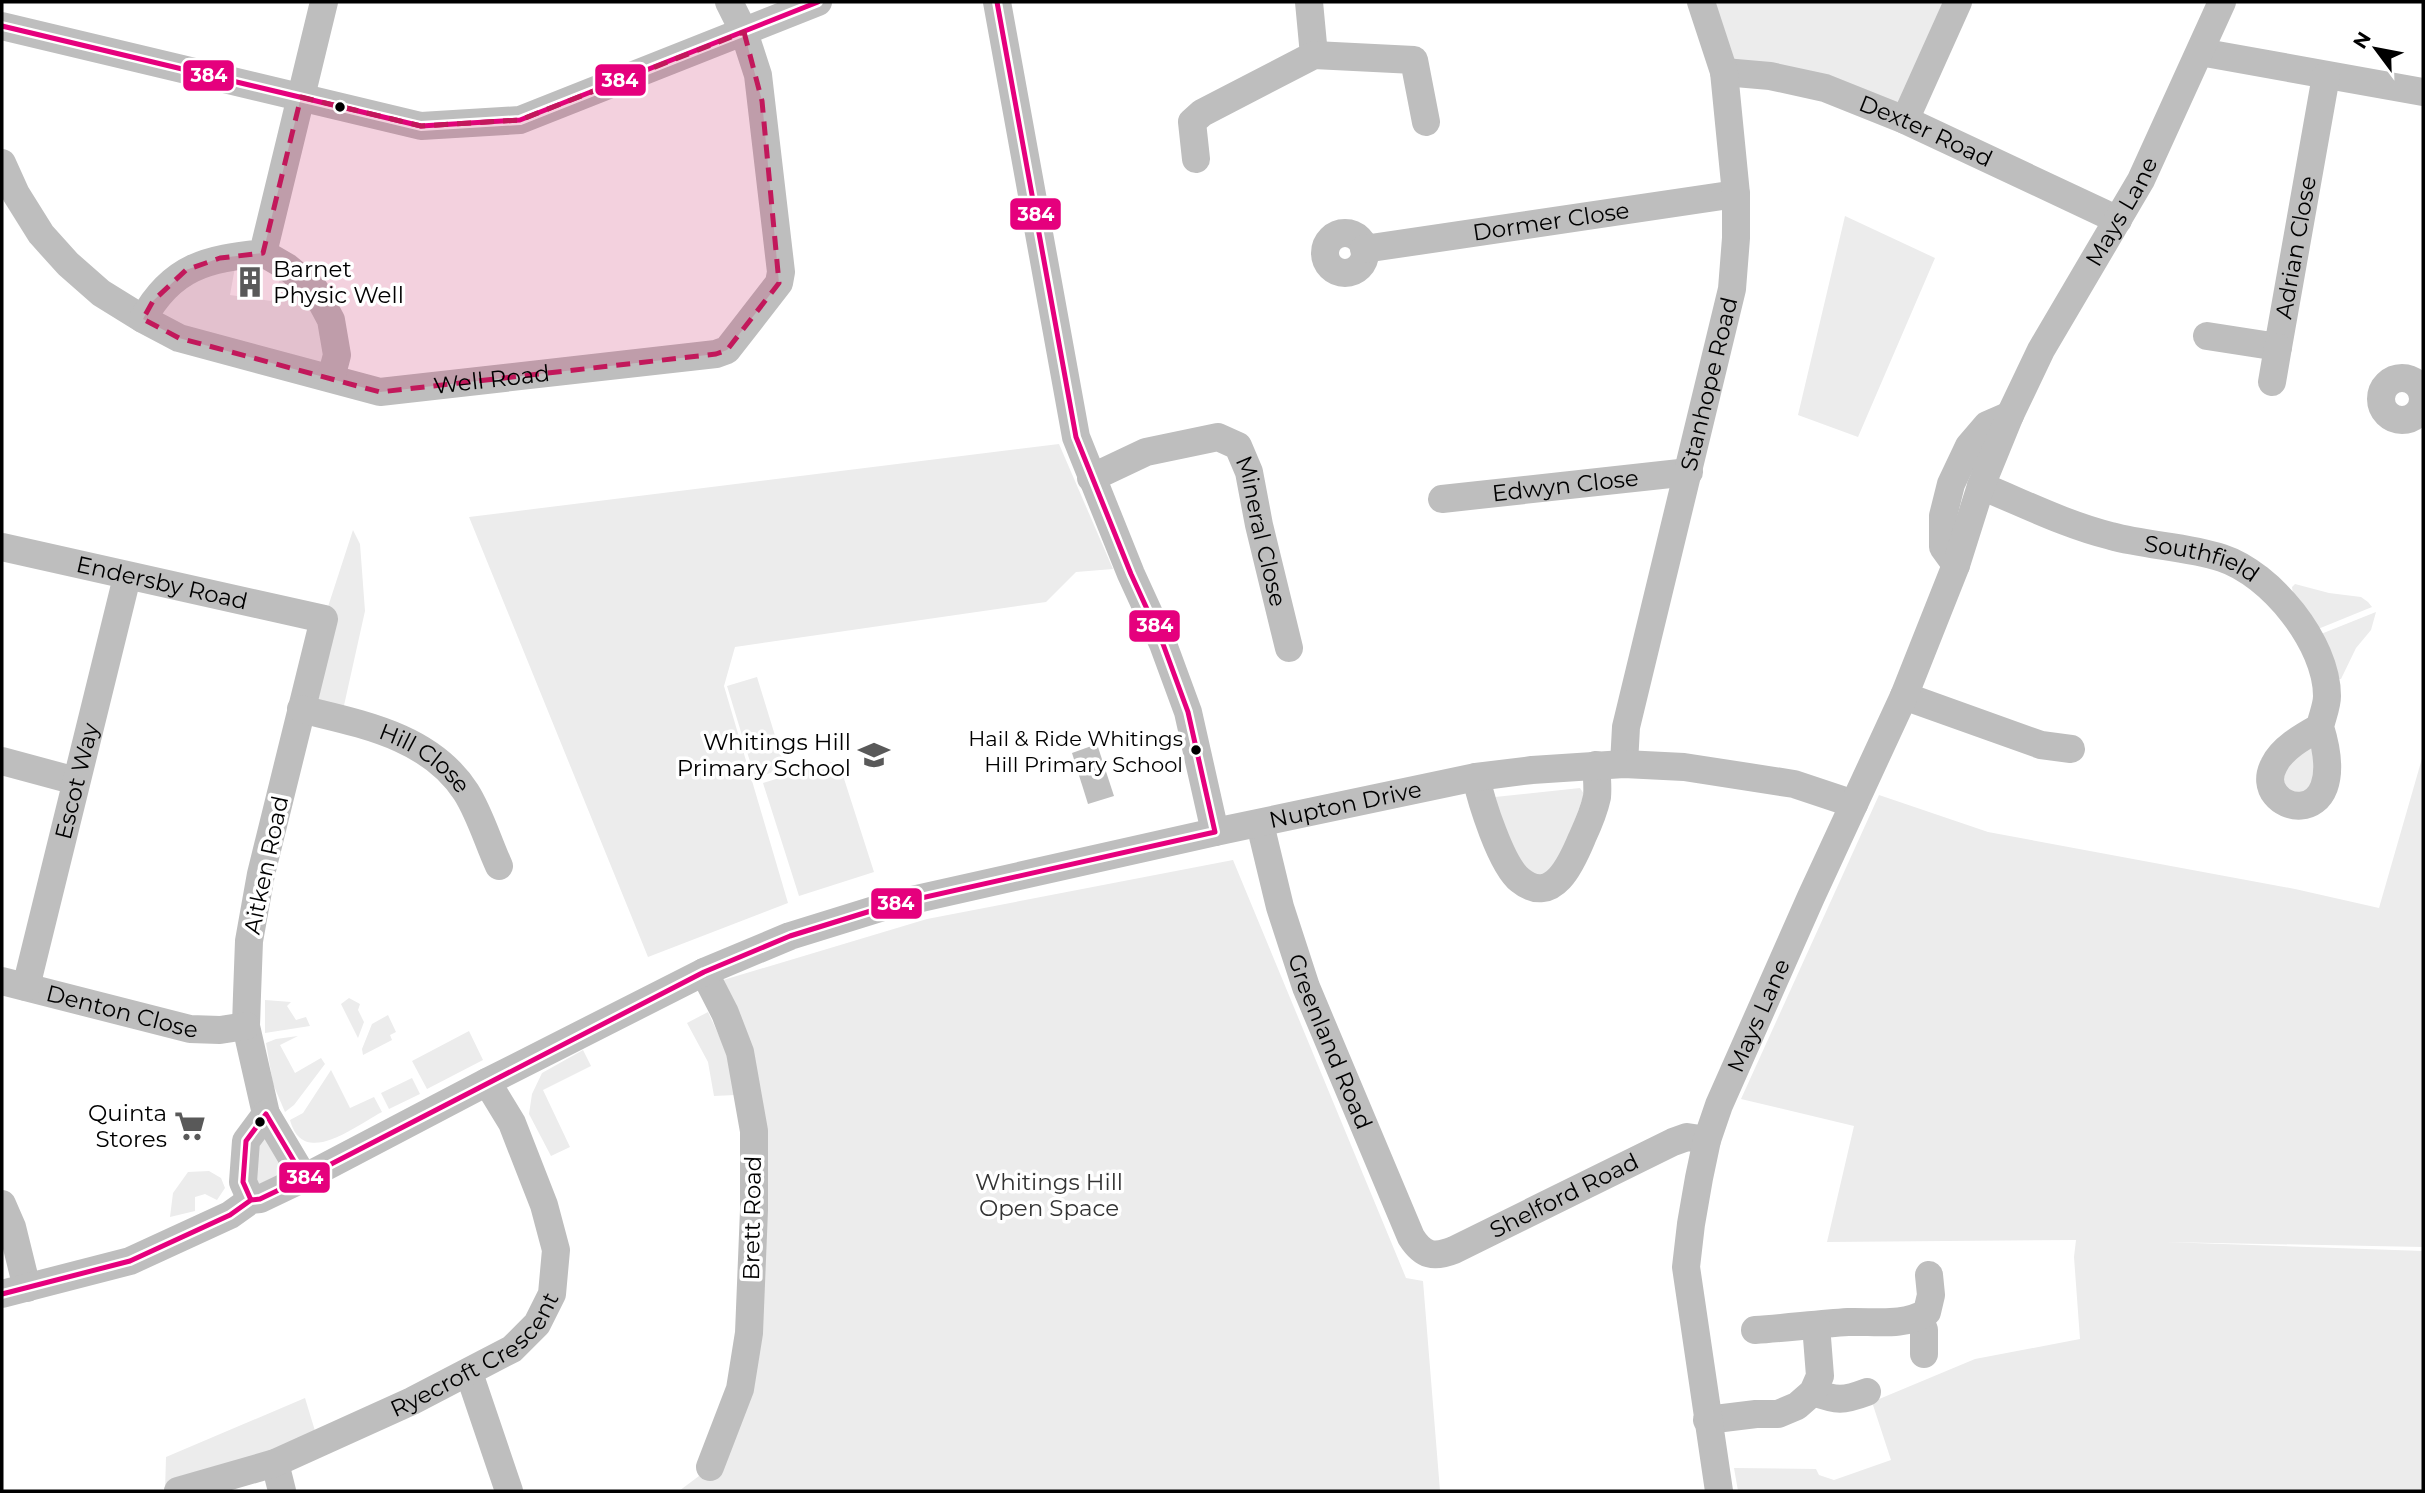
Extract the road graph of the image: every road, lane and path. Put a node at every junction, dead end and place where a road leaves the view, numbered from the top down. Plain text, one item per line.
1 (324, 2) edge
2 (729, 2) edge
3 (818, 2) edge
4 (997, 2) edge
5 (1309, 2) edge
6 (1701, 2) edge
7 (1958, 2) edge
8 (2222, 2) edge
9 (2, 26) edge
10 (744, 32) junction
11 (2200, 52) junction
12 (1314, 55) junction
13 (1724, 72) junction
14 (2326, 76) junction
15 (2423, 92) edge
16 (301, 97) junction
17 (1905, 120) junction
18 (1426, 122) dead end
19 (1196, 159) dead end
20 (2, 163) edge
21 (1736, 194) junction
22 (2118, 220) junction
23 (1364, 249) dead end
24 (263, 253) junction
25 (143, 319) junction
26 (2207, 336) dead end
27 (2278, 347) junction
28 (331, 379) junction
29 (2272, 382) dead end
30 (2010, 415) junction
31 (1689, 472) junction
32 (1091, 478) junction
33 (1981, 486) junction
34 (1442, 499) dead end
35 (2, 547) edge
36 (1956, 565) junction
37 (127, 577) junction
38 (324, 619) joint
39 (1289, 648) dead end
40 (1904, 696) junction
41 (301, 709) junction
42 (2320, 727) dead end
43 (2071, 749) dead end
44 (2, 761) edge
45 (1624, 764) junction
46 (1596, 765) junction
47 (1476, 777) junction
48 (76, 781) junction
49 (1854, 804) junction
50 (1260, 824) junction
51 (1215, 832) junction
52 (499, 866) dead end
53 (704, 972) junction
54 (14, 984) edge
55 (246, 1026) junction
56 (487, 1082) junction
57 (266, 1114) junction
58 (1707, 1140) junction
59 (304, 1178) junction
60 (251, 1200) junction
61 (2, 1204) edge
62 (1421, 1251) joint
63 (1929, 1275) dead end
64 (15, 1291) edge
65 (1919, 1318) junction
66 (1816, 1325) junction
67 (1755, 1330) dead end
68 (1924, 1354) dead end
69 (468, 1373) junction
70 (1813, 1392) junction
71 (1867, 1392) dead end
72 (1707, 1420) junction
73 (275, 1463) junction
74 (710, 1467) dead end
75 (178, 1491) edge
76 (282, 1491) edge
77 (509, 1491) edge
78 (1719, 1491) edge

1 - 16 street
2 - 10 street, Well Road
3 - 10 street
4 - 32 street
5 - 12 street
6 - 13 street, Stanhope Road
7 - 17 street
8 - 11 street, Mays Lane
9 - 16 street
10 - 16 street
10 - 28 street, Well Road
11 - 14 street
11 - 22 street, Mays Lane
12 - 18 street
12 - 19 street
13 - 17 street, Dexter Road
13 - 21 street, Stanhope Road
14 - 15 street
14 - 27 street, Adrian Close
16 - 24 street
17 - 22 street, Dexter Road
20 - 25 street, Well Road
21 - 23 street, Dormer Close
21 - 31 street, Stanhope Road
22 - 30 street, Mays Lane
24 - 25 street
24 - 28 street
25 - 28 street, Well Road
26 - 27 street, Adrian Close
27 - 29 street
30 - 33 street, Mays Lane
30 - 36 street
31 - 34 street, Edwyn Close
31 - 45 street, Stanhope Road
32 - 39 street, Mineral Close
32 - 51 street
33 - 36 street, Mays Lane
33 - 42 street, Southfield
35 - 37 street, Endersby Road
36 - 40 street, Mays Lane
37 - 38 street, Endersby Road
37 - 48 street, Escot Way
38 - 41 street, Aitken Road
40 - 43 street
40 - 49 street, Mays Lane
41 - 52 street, Hill Close
41 - 55 street, Aitken Road
44 - 48 street
45 - 46 street, Nupton Drive
45 - 49 street, Nupton Drive
46 - 47 street, Nupton Drive
46 - 47 street
47 - 50 street, Nupton Drive
48 - 54 street, Escot Way
49 - 58 street, Mays Lane
50 - 51 street, Nupton Drive
50 - 62 street, Greenland Road
51 - 53 street, Nupton Drive
53 - 56 street, Nupton Drive
53 - 74 street, Brett Road
54 - 55 street, Denton Close
55 - 57 street, Aitken Road
56 - 59 street, Nupton Drive
56 - 69 street, Ryecroft Crescent
57 - 59 street, Aitken Road
57 - 60 street
58 - 62 street, Shelford Road
58 - 72 street, Mays Lane
59 - 60 street, Nupton Drive
60 - 64 street, Nupton Drive
61 - 64 street
63 - 65 street
65 - 66 street
65 - 68 street
66 - 67 street
66 - 70 street
69 - 73 street, Ryecroft Crescent
69 - 77 street
70 - 71 street
70 - 72 street
72 - 78 street, Mays Lane
73 - 75 street, Ryecroft Crescent
73 - 76 street

